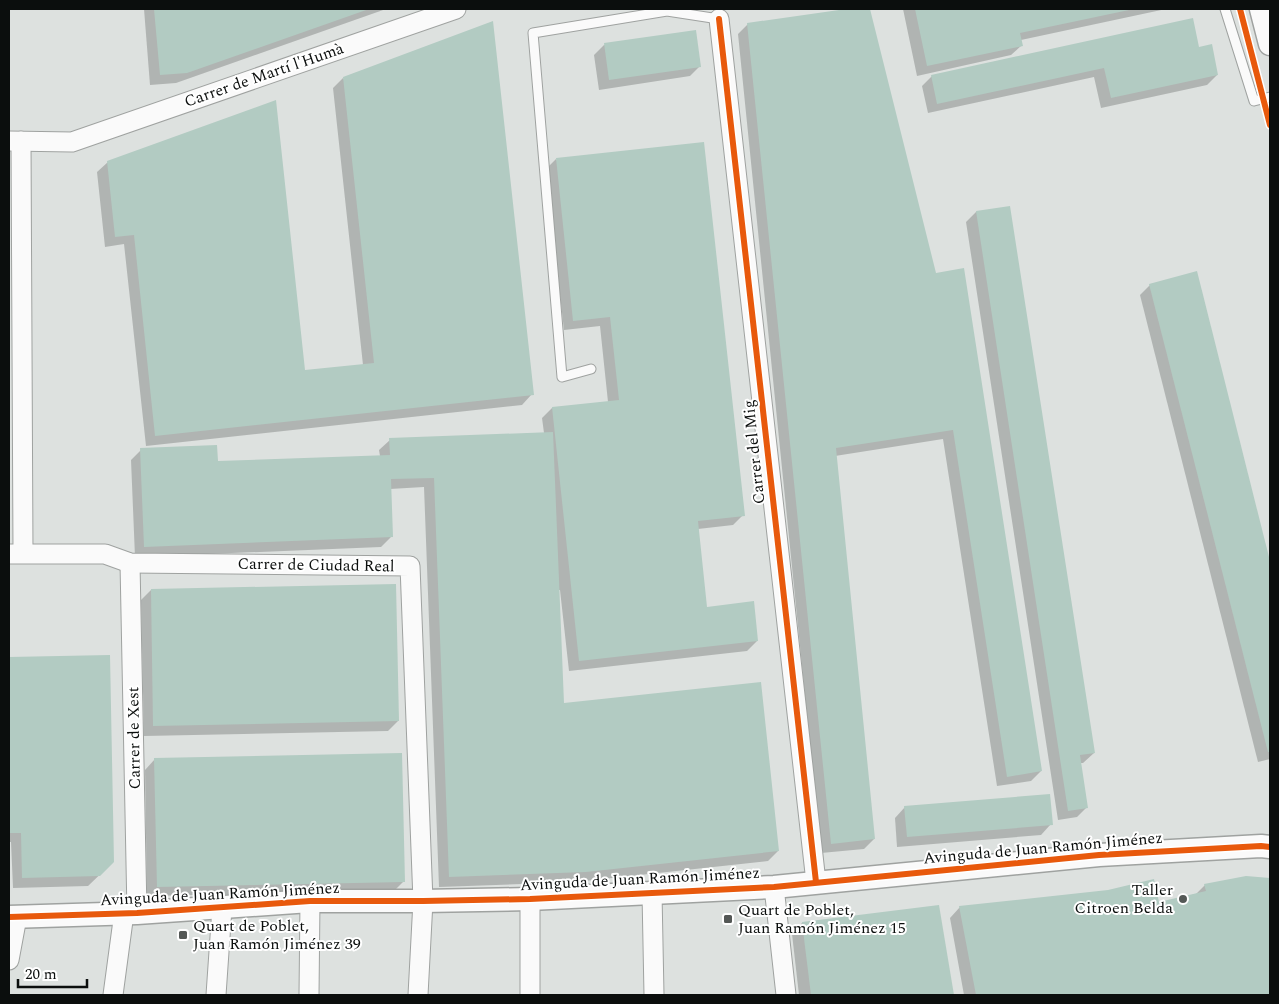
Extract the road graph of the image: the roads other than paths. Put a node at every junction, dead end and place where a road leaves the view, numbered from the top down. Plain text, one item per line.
1 (456, 9) edge
2 (1225, 9) edge
3 (1261, 9) edge
4 (720, 20) joint
5 (1270, 44) edge
6 (1270, 97) edge
7 (15, 141) edge
8 (591, 369) dead end
9 (16, 554) edge
10 (130, 563) junction
11 (1270, 847) edge
12 (816, 882) junction
13 (774, 887) junction
14 (652, 893) junction
15 (530, 899) junction
16 (423, 901) junction
17 (310, 902) junction
18 (222, 908) junction
19 (131, 913) junction
20 (13, 917) edge
21 (9, 960) edge
22 (112, 995) edge
23 (216, 995) edge
24 (309, 995) edge
25 (418, 995) edge
26 (530, 995) edge
27 (654, 995) edge
28 (786, 995) edge

1 - 7 street, Carrer de Martí l'Humà
2 - 6 lane
3 - 5 street
4 - 8 lane
4 - 12 street, Carrer del Mig
7 - 9 street
9 - 10 street, Carrer de Ciudad Real
10 - 16 street, Carrer de Ciudad Real
10 - 19 street, Carrer de Xest
11 - 12 street, Avinguda de Juan Ramón Jiménez
12 - 13 street, Avinguda de Juan Ramón Jiménez
13 - 14 street, Avinguda de Juan Ramón Jiménez
13 - 28 street
14 - 15 street, Avinguda de Juan Ramón Jiménez
14 - 27 street
15 - 16 street, Avinguda de Juan Ramón Jiménez
15 - 26 street
16 - 17 street, Avinguda de Juan Ramón Jiménez
16 - 25 street
17 - 18 street, Avinguda de Juan Ramón Jiménez
17 - 24 street
18 - 19 street, Avinguda de Juan Ramón Jiménez
18 - 23 street
19 - 20 street, Avinguda de Juan Ramón Jiménez
19 - 22 street, Carrer de Xest
20 - 21 street

